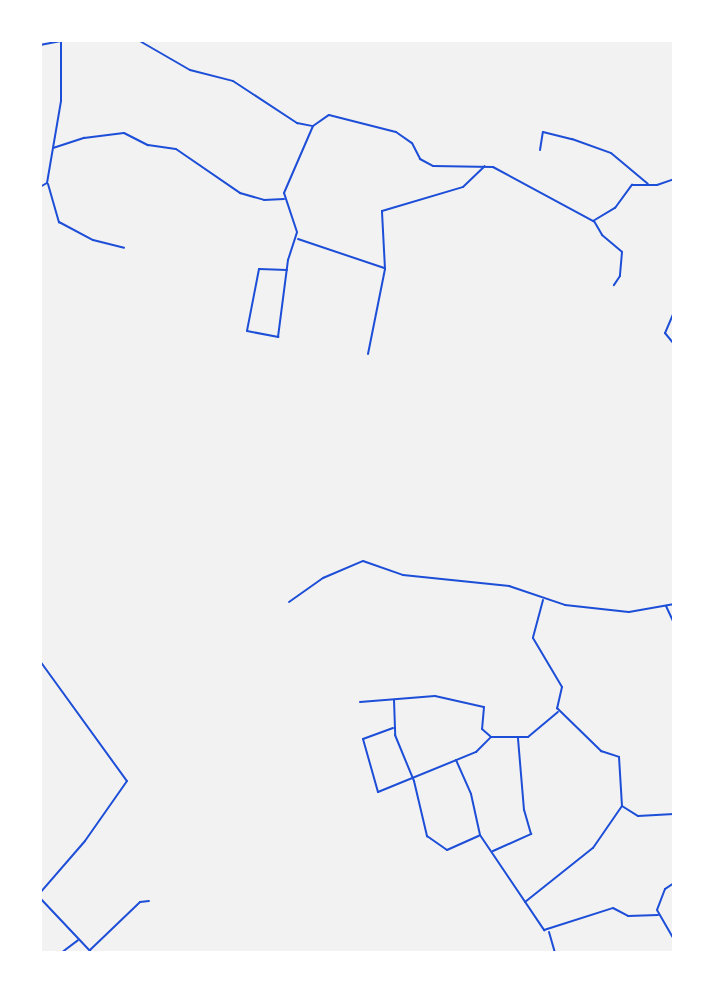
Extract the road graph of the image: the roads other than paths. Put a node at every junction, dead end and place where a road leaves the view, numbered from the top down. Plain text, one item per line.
1 (61, 40) edge
2 (138, 40) edge
3 (40, 45) edge
4 (313, 125) junction
5 (53, 148) junction
6 (540, 150) dead end
7 (486, 165) junction
8 (674, 179) edge
9 (47, 183) junction
10 (649, 185) junction
11 (40, 187) edge
12 (284, 199) junction
13 (593, 220) junction
14 (296, 239) junction
15 (124, 248) dead end
16 (386, 269) junction
17 (287, 270) junction
18 (614, 285) dead end
19 (674, 312) edge
20 (674, 344) edge
21 (368, 354) dead end
22 (543, 600) junction
23 (289, 602) dead end
24 (674, 604) edge
25 (666, 605) junction
26 (674, 623) edge
27 (40, 661) edge
28 (394, 700) junction
29 (360, 702) dead end
30 (558, 712) junction
31 (393, 728) junction
32 (491, 737) junction
33 (518, 738) junction
34 (456, 760) junction
35 (414, 780) junction
36 (622, 806) junction
37 (674, 814) edge
38 (480, 835) junction
39 (492, 852) junction
40 (674, 883) edge
41 (40, 893) edge
42 (40, 898) edge
43 (149, 901) dead end
44 (525, 902) junction
45 (658, 915) junction
46 (548, 931) junction
47 (79, 939) junction
48 (674, 940) edge
49 (91, 951) edge
50 (61, 953) edge
51 (555, 953) edge

1 - 3 street
1 - 5 street
2 - 4 street
4 - 7 street
4 - 12 street
5 - 9 street
5 - 12 street
6 - 10 street
7 - 13 street
7 - 16 street
8 - 10 street
9 - 11 street
9 - 15 street
10 - 13 street
12 - 14 street
13 - 18 street
14 - 16 street
14 - 17 street
16 - 21 street
17 - 17 street
19 - 20 street
22 - 23 street
22 - 25 street
22 - 30 street
24 - 25 street
25 - 26 street
27 - 41 street
28 - 29 street
28 - 31 street
28 - 32 street
30 - 33 street
30 - 36 street
31 - 35 street
31 - 35 street
32 - 33 street
32 - 34 street
33 - 39 street
34 - 35 street
34 - 38 street
35 - 38 street
36 - 37 street
36 - 44 street
38 - 39 street
39 - 44 street
40 - 45 street
42 - 47 street
43 - 49 street
44 - 46 street
45 - 46 street
45 - 48 street
46 - 51 street
47 - 49 street
47 - 50 street

